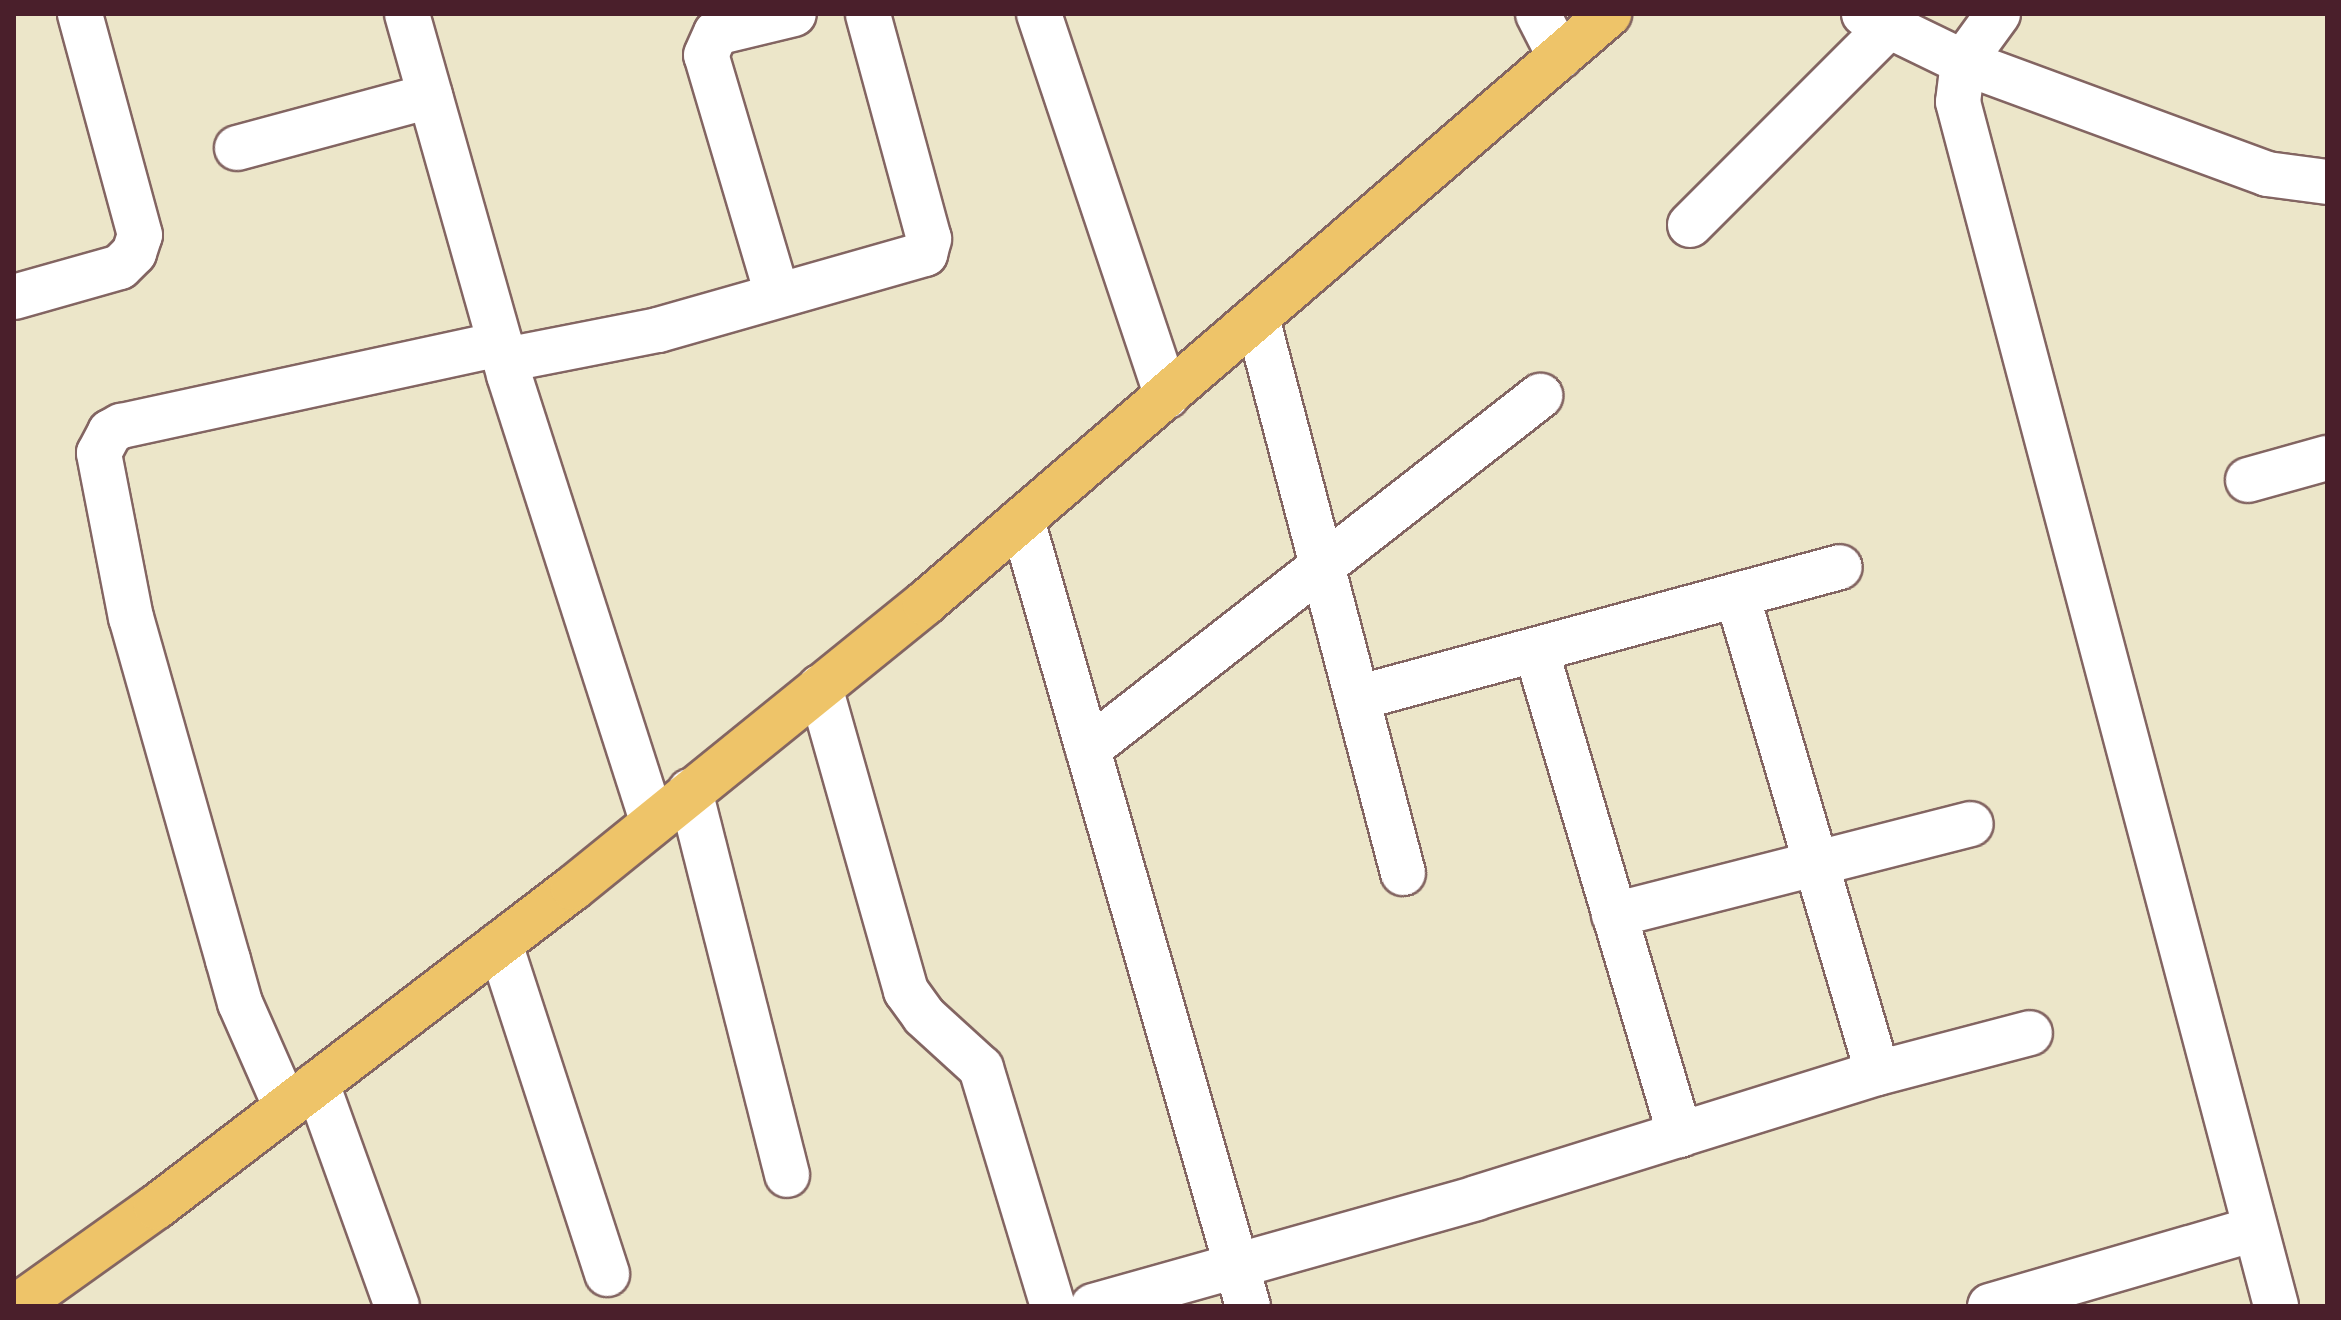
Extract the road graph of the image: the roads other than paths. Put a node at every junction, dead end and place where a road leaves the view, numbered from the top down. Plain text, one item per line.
1 (80, 14) edge
2 (407, 14) edge
3 (794, 14) edge
4 (868, 14) edge
5 (1039, 14) edge
6 (1538, 14) edge
7 (1609, 14) edge
8 (1998, 14) edge
9 (1876, 21) edge
10 (1560, 57) junction
11 (1963, 62) junction
12 (430, 96) junction
13 (237, 148) dead end
14 (2327, 182) edge
15 (1690, 225) dead end
16 (777, 294) junction
17 (14, 297) edge
18 (1257, 318) junction
19 (503, 352) junction
20 (1167, 396) junction
21 (1540, 396) dead end
22 (2327, 458) edge
23 (2248, 480) dead end
24 (1022, 520) junction
25 (1322, 563) junction
26 (1840, 567) dead end
27 (1737, 595) junction
28 (1536, 650) junction
29 (820, 687) junction
30 (1357, 698) junction
31 (1088, 749) junction
32 (690, 791) junction
33 (652, 821) junction
34 (1971, 824) dead end
35 (1817, 865) junction
36 (1403, 873) dead end
37 (1614, 915) junction
38 (500, 944) junction
39 (2030, 1033) dead end
40 (1878, 1073) junction
41 (301, 1095) junction
42 (1680, 1135) junction
43 (787, 1175) dead end
44 (2255, 1229) junction
45 (607, 1274) dead end
46 (1242, 1286) edge
47 (17, 1306) edge
48 (397, 1306) edge
49 (1053, 1306) edge
50 (1093, 1306) edge
51 (1990, 1306) edge
52 (2276, 1306) edge

1 - 17 street
2 - 12 street
3 - 16 street
4 - 16 street
5 - 20 street
6 - 10 street
7 - 10 main road
8 - 11 street
9 - 11 street
9 - 15 street
10 - 18 main road
11 - 14 street
11 - 44 street
12 - 13 street
12 - 19 street
16 - 19 street
18 - 20 main road
18 - 25 street
19 - 33 street
19 - 41 street
20 - 24 main road
21 - 25 street
22 - 23 street
24 - 29 main road
24 - 31 street
25 - 30 street
25 - 31 street
26 - 27 street
27 - 28 street
27 - 35 street
28 - 30 street
28 - 37 street
29 - 32 main road
29 - 49 street
30 - 36 street
31 - 46 street
32 - 33 main road
32 - 43 street
33 - 38 main road
34 - 35 street
35 - 37 street
35 - 40 street
37 - 42 street
38 - 41 main road
38 - 45 street
39 - 40 street
40 - 42 street
41 - 47 main road
41 - 48 street
42 - 46 street
44 - 51 street
44 - 52 street
46 - 50 street

